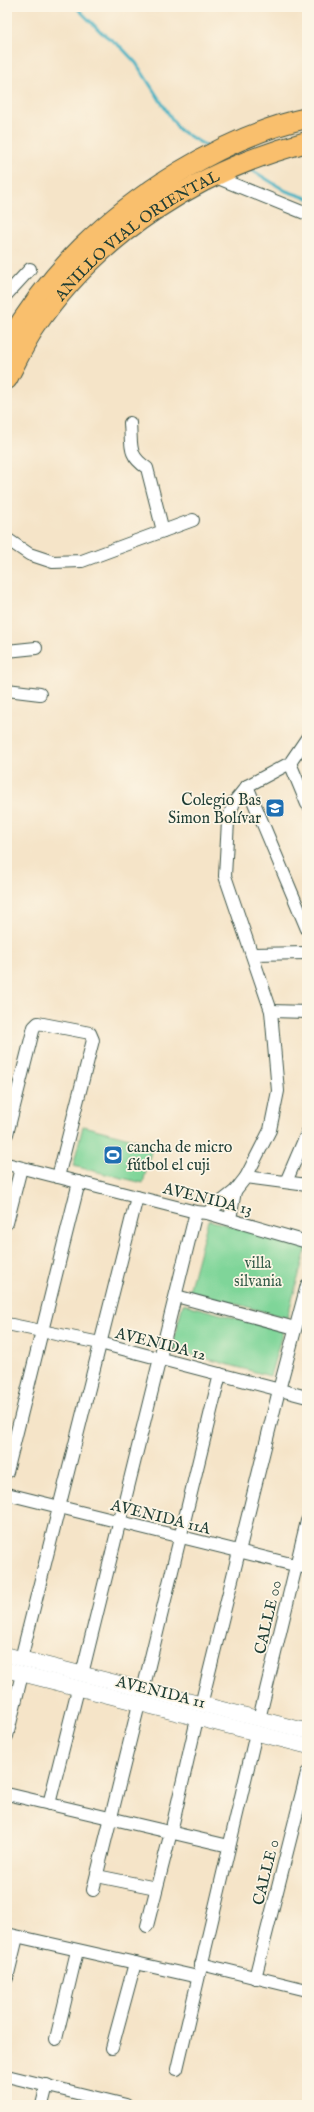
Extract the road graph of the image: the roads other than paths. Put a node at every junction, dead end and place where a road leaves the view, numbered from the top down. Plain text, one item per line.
1 (307, 118) edge
2 (307, 142) edge
3 (213, 176) junction
4 (307, 214) edge
5 (30, 269) dead end
6 (7, 294) edge
7 (7, 345) edge
8 (7, 379) edge
9 (130, 423) dead end
10 (193, 520) dead end
11 (163, 531) junction
12 (7, 539) edge
13 (36, 648) dead end
14 (7, 651) edge
15 (7, 690) edge
16 (40, 694) dead end
17 (307, 738) edge
18 (290, 763) junction
19 (247, 786) junction
20 (307, 804) edge
21 (307, 929) edge
22 (307, 953) edge
23 (253, 954) junction
24 (271, 1011) junction
25 (307, 1012) edge
26 (307, 1133) edge
27 (7, 1134) edge
28 (7, 1164) edge
29 (21, 1168) junction
30 (58, 1177) junction
31 (246, 1177) junction
32 (79, 1182) junction
33 (286, 1182) junction
34 (307, 1185) edge
35 (235, 1191) junction
36 (137, 1197) junction
37 (201, 1212) junction
38 (230, 1219) junction
39 (7, 1223) edge
40 (307, 1242) edge
41 (307, 1285) edge
42 (176, 1296) junction
43 (7, 1324) edge
44 (295, 1328) junction
45 (42, 1332) junction
46 (100, 1343) junction
47 (160, 1359) junction
48 (220, 1374) junction
49 (279, 1390) junction
50 (307, 1397) edge
51 (7, 1472) edge
52 (7, 1494) edge
53 (59, 1506) junction
54 (307, 1521) edge
55 (121, 1523) junction
56 (179, 1537) junction
57 (240, 1552) junction
58 (301, 1567) edge
59 (14, 1657) edge
60 (7, 1670) edge
61 (22, 1674) junction
62 (82, 1674) junction
63 (78, 1688) junction
64 (141, 1697) junction
65 (199, 1712) junction
66 (257, 1726) junction
67 (307, 1731) edge
68 (7, 1736) edge
69 (307, 1746) edge
70 (307, 1773) edge
71 (7, 1794) edge
72 (49, 1804) junction
73 (112, 1818) junction
74 (171, 1832) junction
75 (229, 1846) junction
76 (97, 1876) junction
77 (156, 1888) junction
78 (93, 1890) dead end
79 (146, 1926) dead end
80 (12, 1935) edge
81 (77, 1951) junction
82 (136, 1963) junction
83 (201, 1964) junction
84 (198, 1977) junction
85 (7, 1978) edge
86 (255, 1978) junction
87 (307, 1990) edge
88 (56, 2039) dead end
89 (112, 2048) dead end
90 (177, 2069) dead end
91 (7, 2076) edge
92 (47, 2085) junction
93 (102, 2102) edge
94 (42, 2105) edge
95 (126, 2105) edge

1 - 7 highway, ANILLO VIAL ORIENTAL
2 - 3 highway, ANILLO VIAL ORIENTAL
3 - 4 street
3 - 8 highway, ANILLO VIAL ORIENTAL
5 - 6 street
9 - 11 street
10 - 11 street
11 - 12 street
13 - 14 street
15 - 16 street
17 - 18 street
18 - 19 street
18 - 20 street
19 - 21 street
19 - 23 street
22 - 23 street
23 - 24 street
24 - 25 street
24 - 31 street
26 - 33 street
27 - 30 street
28 - 29 street, AVENIDA 13
29 - 30 street, AVENIDA 13
29 - 39 street
30 - 32 street, AVENIDA 13
31 - 33 street
31 - 35 street
32 - 36 street, AVENIDA 13
32 - 45 street
33 - 34 street
35 - 37 street
35 - 38 street
36 - 37 street, AVENIDA 13
36 - 46 street
37 - 38 street, AVENIDA 13
37 - 42 street
38 - 40 street, AVENIDA 13
41 - 44 street
42 - 44 street
42 - 47 street
43 - 45 street, AVENIDA 12
44 - 49 street
45 - 46 street, AVENIDA 12
45 - 51 street
46 - 47 street, AVENIDA 12
46 - 53 street
47 - 48 street, AVENIDA 12
47 - 55 street
48 - 49 street, AVENIDA 12
48 - 56 street
49 - 50 street, AVENIDA 12
49 - 57 street
52 - 53 street, AVENIDA 11A
53 - 55 street, AVENIDA 11A
53 - 59 street
54 - 58 street, CALLE 00
55 - 56 street, AVENIDA 11A
55 - 62 street
56 - 57 street, AVENIDA 11A
56 - 64 street
57 - 58 street, AVENIDA 11A
57 - 65 street
58 - 66 street, CALLE 00
59 - 62 street, AVENIDA 11
60 - 61 street, AVENIDA 11
61 - 63 street, AVENIDA 11
61 - 68 street
62 - 64 street, AVENIDA 11
63 - 64 street, AVENIDA 11
63 - 72 street
64 - 65 street, AVENIDA 11
64 - 73 street
65 - 66 street, AVENIDA 11
65 - 74 street
66 - 67 street, AVENIDA 11
66 - 69 street, AVENIDA 11
66 - 75 street, CALLE 00
70 - 86 street, CALLE 0
71 - 72 street
72 - 73 street
73 - 74 street
73 - 76 street
74 - 75 street
74 - 77 street
75 - 83 street, CALLE 00
76 - 77 street
76 - 78 street
77 - 79 street
80 - 81 street
80 - 85 street
81 - 82 street
81 - 88 street
82 - 84 street
82 - 89 street
83 - 84 street, CALLE 00
83 - 86 street
84 - 90 street, CALLE 00
86 - 87 street
91 - 92 street
92 - 93 street
92 - 94 street
93 - 95 street

